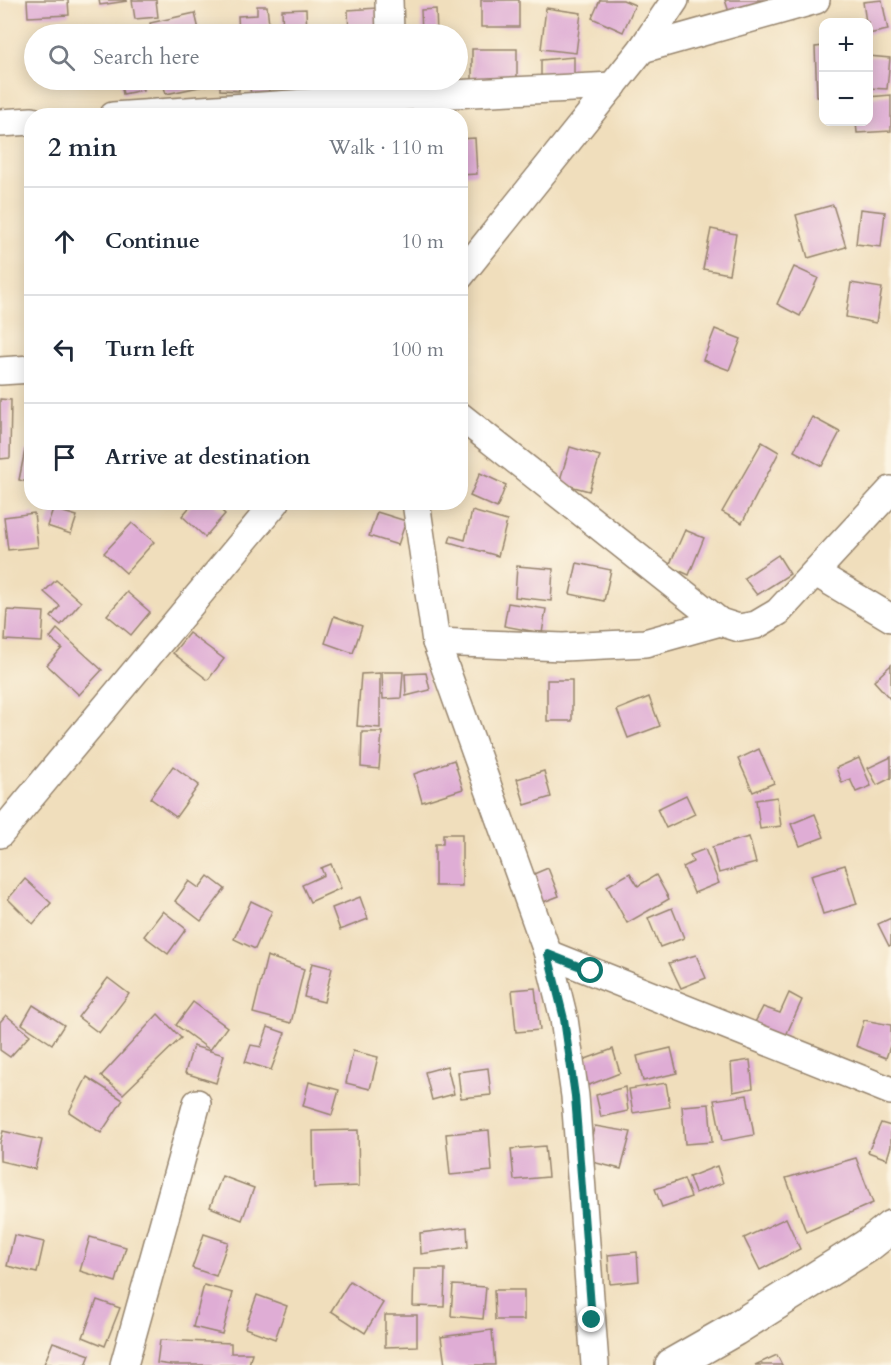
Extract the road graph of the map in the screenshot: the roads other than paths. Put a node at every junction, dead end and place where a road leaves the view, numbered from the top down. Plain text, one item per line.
1 (389, 0) edge
2 (675, 0) edge
3 (816, 0) edge
4 (390, 24) edge
5 (642, 49) junction
6 (613, 86) junction
7 (393, 97) edge
8 (231, 108) edge
9 (24, 122) edge
10 (0, 123) edge
11 (468, 266) edge
12 (24, 370) edge
13 (0, 371) edge
14 (468, 422) edge
15 (891, 490) edge
16 (269, 510) edge
17 (417, 510) edge
18 (816, 573) junction
19 (891, 618) edge
20 (720, 622) junction
21 (436, 642) junction
22 (0, 834) edge
23 (548, 954) junction
24 (891, 1091) edge
25 (197, 1103) dead end
26 (891, 1227) edge
27 (124, 1365) edge
28 (596, 1365) edge
29 (672, 1365) edge

1 - 4 street
2 - 5 street
3 - 5 street
5 - 6 street
6 - 7 street
6 - 11 street
7 - 8 street
9 - 10 street
12 - 13 street
14 - 20 street
15 - 18 street
16 - 22 street
17 - 21 street
18 - 19 street
18 - 20 street
20 - 21 street
21 - 23 street
23 - 24 street
23 - 28 street
25 - 27 street
26 - 29 main road

